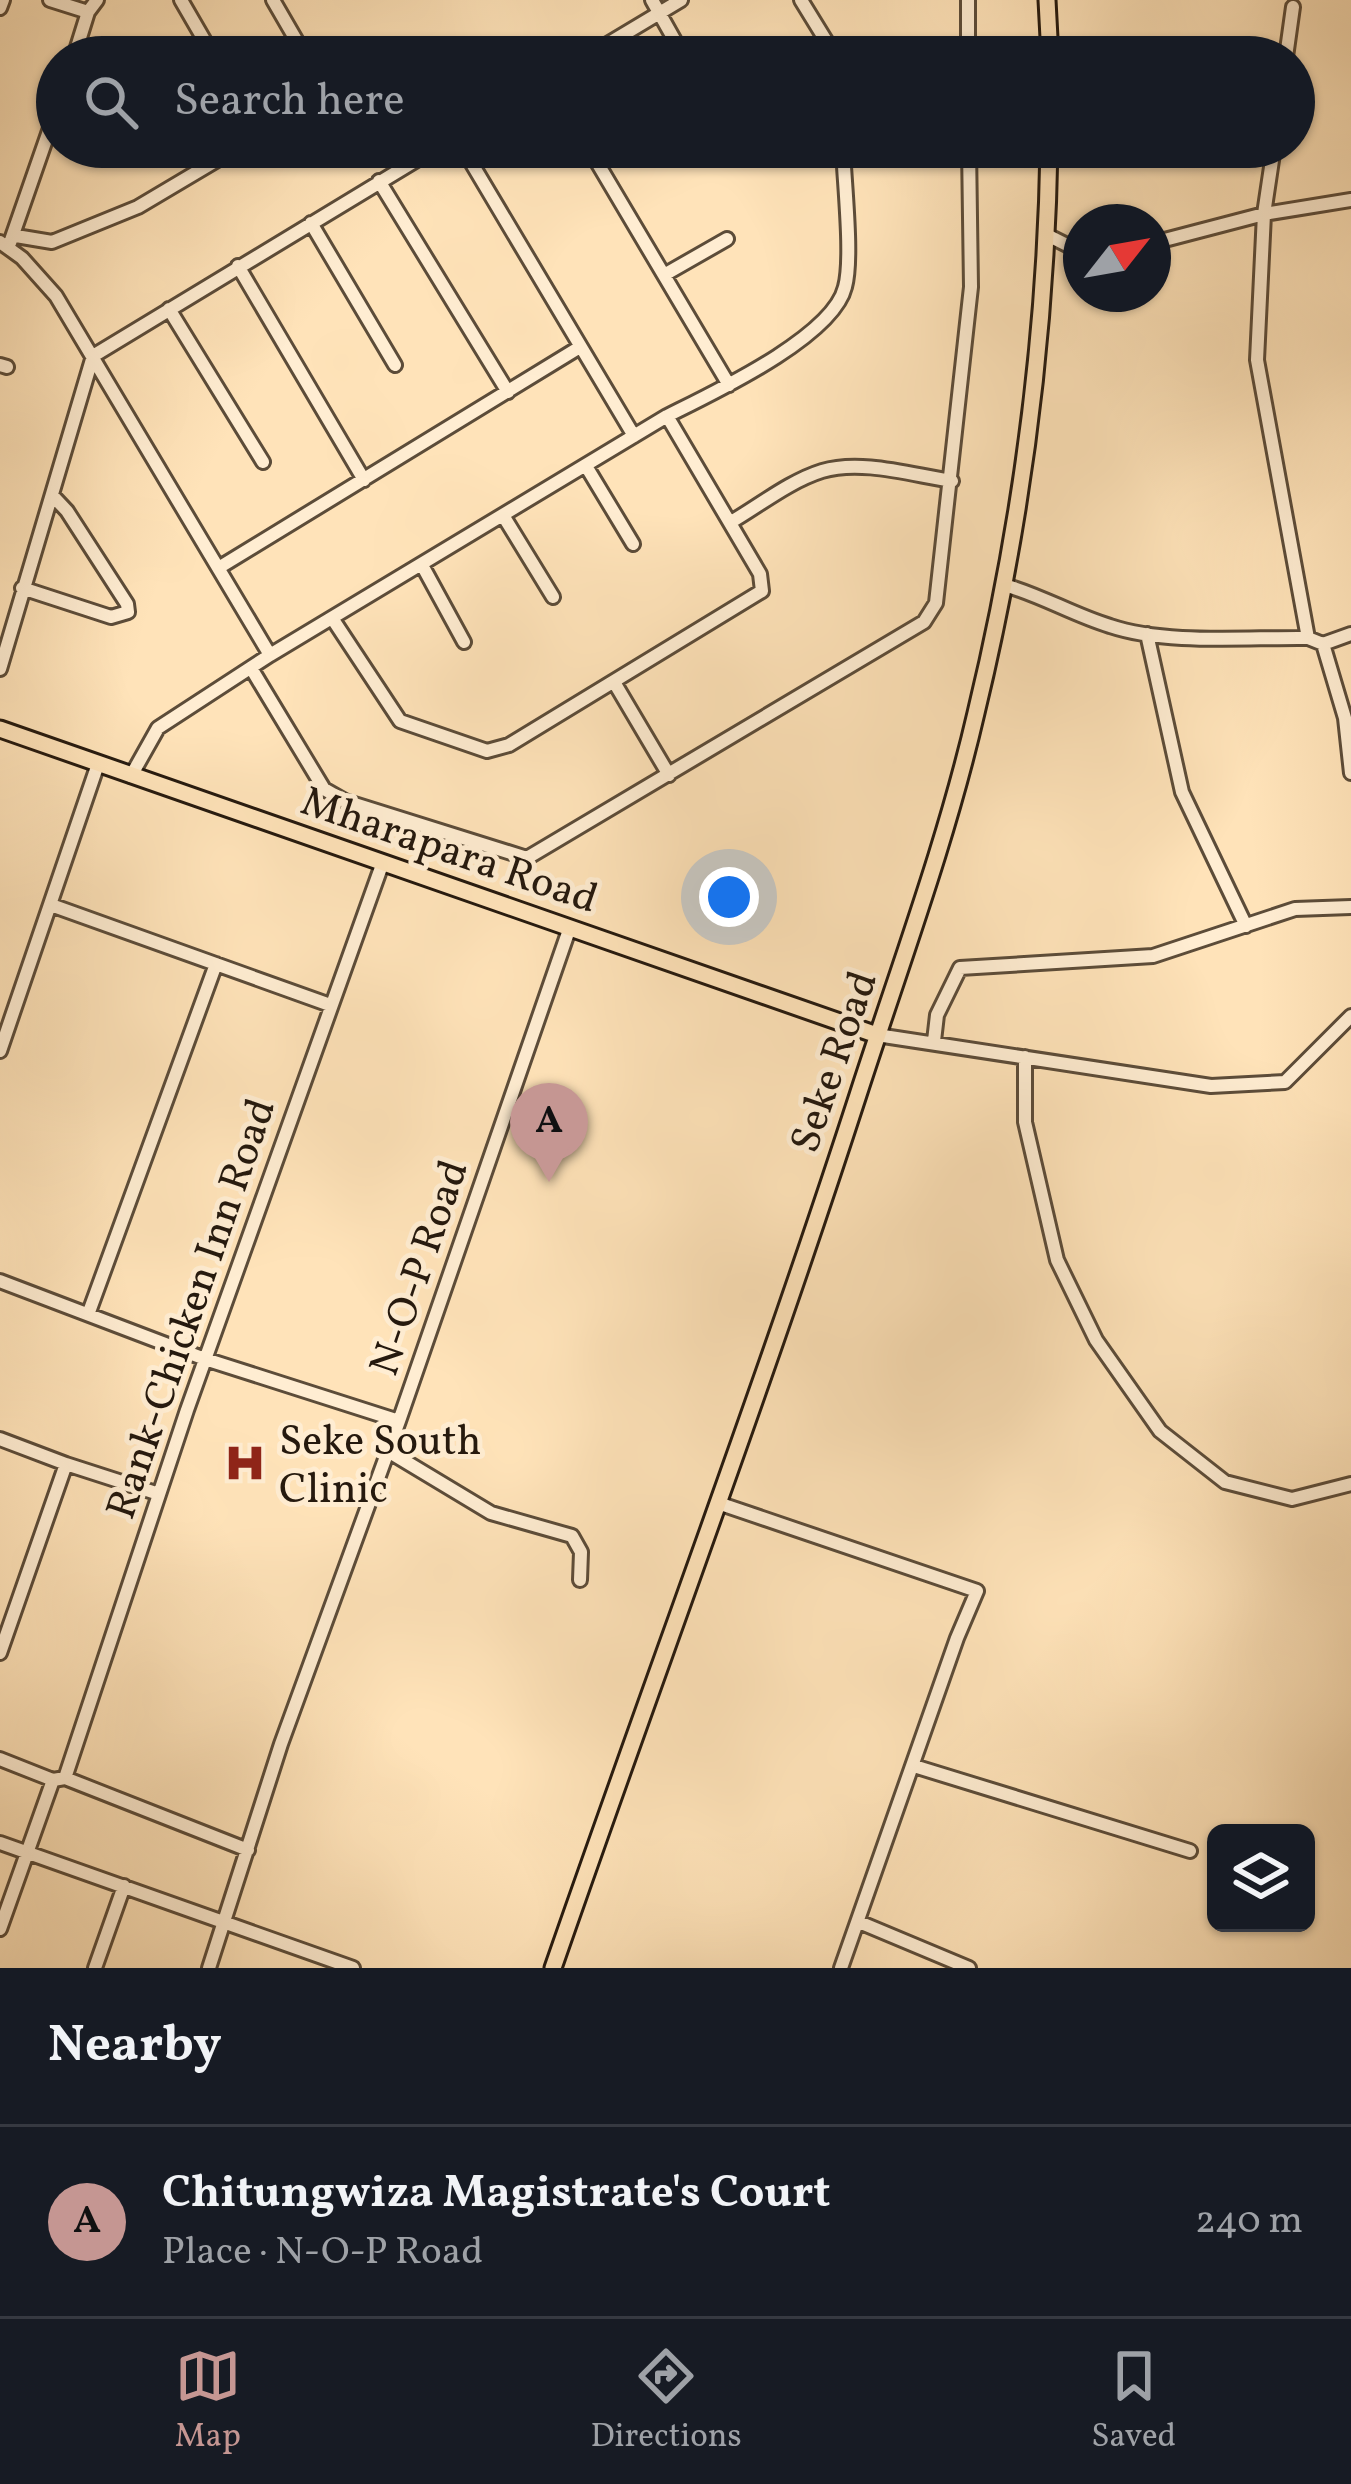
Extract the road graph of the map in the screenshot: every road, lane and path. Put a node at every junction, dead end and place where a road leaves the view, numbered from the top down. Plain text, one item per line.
1 (50, 0) edge
2 (181, 0) edge
3 (273, 0) edge
4 (681, 0) edge
5 (801, 0) edge
6 (968, 0) edge
7 (1047, 0) edge
8 (93, 6) edge
9 (656, 6) edge
10 (1293, 7) dead end
11 (82, 36) edge
12 (202, 36) edge
13 (294, 36) edge
14 (615, 36) edge
15 (672, 36) edge
16 (823, 36) edge
17 (968, 36) edge
18 (1048, 36) edge
19 (1289, 36) edge
20 (36, 165) edge
21 (204, 168) edge
22 (403, 168) edge
23 (474, 168) edge
24 (601, 168) edge
25 (844, 168) edge
26 (969, 168) edge
27 (1048, 168) edge
28 (1271, 168) edge
29 (379, 182) junction
30 (1351, 200) edge
31 (1264, 214) junction
32 (311, 223) junction
33 (1047, 235) junction
34 (1171, 238) edge
35 (727, 239) dead end
36 (8, 241) edge
37 (1063, 243) edge
38 (238, 266) junction
39 (664, 274) junction
40 (169, 309) junction
41 (580, 347) junction
42 (93, 356) junction
43 (395, 365) dead end
44 (729, 385) junction
45 (508, 392) junction
46 (668, 416) junction
47 (634, 436) junction
48 (262, 462) dead end
49 (586, 466) junction
50 (364, 480) junction
51 (952, 481) junction
52 (52, 495) junction
53 (503, 518) junction
54 (731, 522) junction
55 (633, 544) dead end
56 (422, 565) junction
57 (220, 567) junction
58 (1004, 585) junction
59 (22, 587) junction
60 (553, 597) dead end
61 (332, 618) junction
62 (1147, 634) junction
63 (1351, 634) edge
64 (1308, 638) junction
65 (464, 643) dead end
66 (1323, 644) junction
67 (270, 655) junction
68 (251, 668) junction
69 (0, 669) edge
70 (614, 682) junction
71 (0, 729) edge
72 (98, 764) junction
73 (1351, 773) edge
74 (669, 775) junction
75 (131, 776) junction
76 (383, 862) junction
77 (51, 905) junction
78 (1351, 907) edge
79 (1246, 926) junction
80 (570, 927) junction
81 (216, 964) junction
82 (330, 1005) junction
83 (1351, 1016) edge
84 (877, 1035) junction
85 (934, 1041) junction
86 (0, 1052) edge
87 (1025, 1057) junction
88 (0, 1281) edge
89 (89, 1312) junction
90 (205, 1359) junction
91 (399, 1421) junction
92 (0, 1439) edge
93 (388, 1451) junction
94 (66, 1464) junction
95 (1351, 1484) edge
96 (159, 1494) junction
97 (718, 1503) junction
98 (580, 1580) dead end
99 (0, 1653) edge
100 (0, 1759) edge
101 (914, 1766) junction
102 (59, 1779) junction
103 (0, 1843) edge
104 (248, 1850) junction
105 (1190, 1851) dead end
106 (28, 1852) junction
107 (124, 1886) junction
108 (859, 1922) junction
109 (226, 1923) junction
110 (0, 1929) edge
111 (95, 1968) edge
112 (209, 1968) edge
113 (353, 1968) edge
114 (553, 1968) edge
115 (841, 1968) edge
116 (969, 1968) edge

1 - 8 street
2 - 12 street
3 - 13 street
4 - 9 street
5 - 16 street
6 - 17 street
7 - 18 main road
8 - 11 street
9 - 14 street
9 - 15 street
10 - 19 street
20 - 36 street
21 - 36 street
22 - 29 street
23 - 41 street
24 - 39 street
25 - 44 street
26 - 51 street
27 - 33 main road, Seke Road
28 - 31 street
29 - 32 street
29 - 45 street
30 - 31 street
31 - 34 street
31 - 64 street
32 - 38 street
32 - 43 street
33 - 37 street
33 - 58 main road, Seke Road
35 - 39 street
36 - 42 street
38 - 40 street
38 - 50 street
39 - 44 street
40 - 42 street
40 - 48 street
41 - 45 street
41 - 47 street
42 - 52 street
42 - 57 street
44 - 46 street
45 - 50 street
46 - 47 street
46 - 54 street
47 - 49 street
49 - 53 street
49 - 55 street
50 - 57 street
51 - 54 street
51 - 74 street
52 - 59 street
52 - 59 street
53 - 56 street
53 - 60 street
54 - 70 street
56 - 61 street
56 - 65 street
57 - 67 street
58 - 62 street
58 - 84 main road, Seke Road
59 - 69 street
61 - 67 street
61 - 70 street
62 - 64 street
62 - 79 street
63 - 66 street
64 - 66 street
66 - 73 street
67 - 68 street
68 - 74 street
68 - 75 street
70 - 74 street
71 - 72 main road, Mharapara Road
72 - 75 main road, Mharapara Road
72 - 77 street
75 - 76 main road, Mharapara Road
76 - 80 main road, Mharapara Road
76 - 82 street, Rank-Chicken Inn Road
77 - 81 street
77 - 86 street
78 - 79 street
79 - 85 street
80 - 84 main road, Mharapara Road
80 - 91 street, N-O-P Road
81 - 82 street
81 - 89 street
82 - 90 street, Rank-Chicken Inn Road
83 - 87 street
84 - 85 street
84 - 97 main road, Seke Road
85 - 87 street
87 - 95 street
88 - 89 street
89 - 90 street
90 - 91 street
90 - 96 street, Rank-Chicken Inn Road
91 - 93 street, N-O-P Road
92 - 94 street
93 - 98 street
93 - 104 street, N-O-P Road
94 - 96 street
94 - 99 street
96 - 102 street, Rank-Chicken Inn Road
97 - 101 street
97 - 114 main road, Seke Road
100 - 102 street
101 - 105 street
101 - 108 street
102 - 104 street
102 - 106 street, Rank-Chicken Inn Road
103 - 106 street
104 - 109 street, N-O-P Road
106 - 107 street
106 - 110 street, Rank-Chicken Inn Road
107 - 109 street
107 - 111 street
108 - 115 street
108 - 116 street
109 - 112 street, N-O-P Road
109 - 113 street

